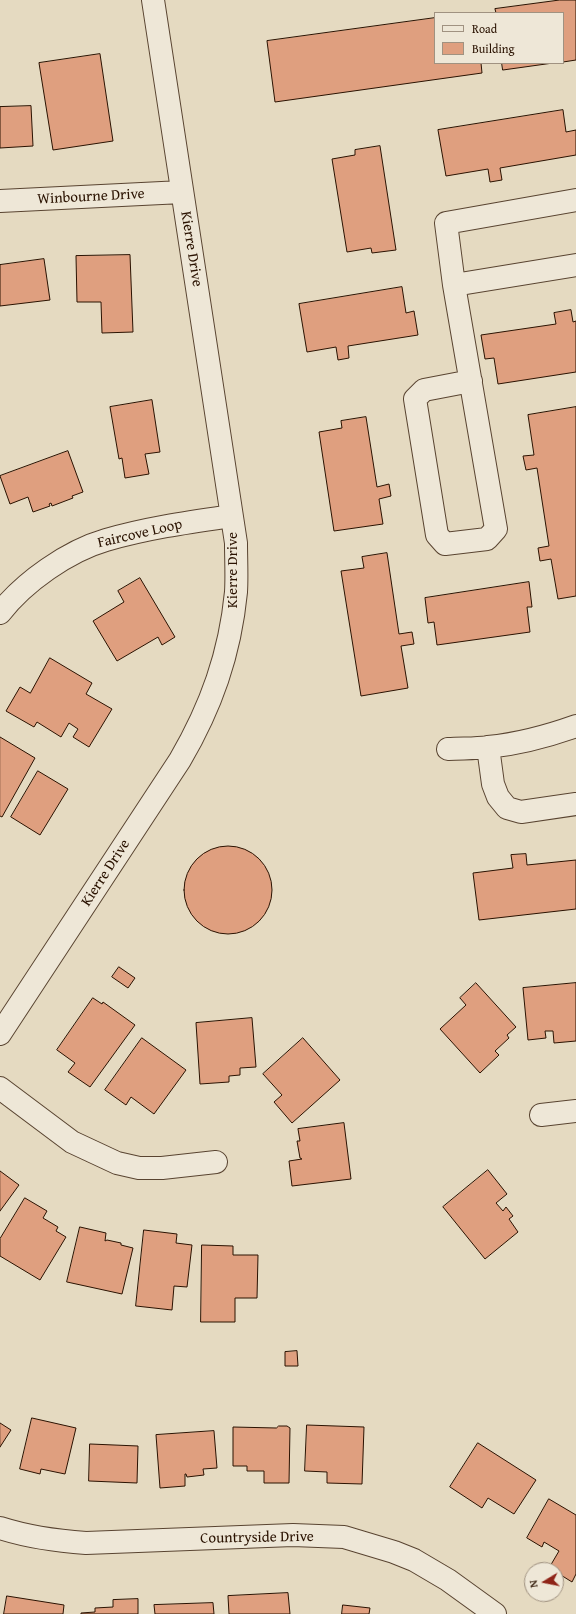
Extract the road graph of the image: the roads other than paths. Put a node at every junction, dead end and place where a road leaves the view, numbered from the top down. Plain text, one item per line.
1 (153, 0) edge
2 (182, 192) junction
3 (576, 200) edge
4 (0, 202) edge
5 (576, 265) edge
6 (454, 285) junction
7 (470, 382) junction
8 (232, 516) junction
9 (0, 613) edge
10 (576, 726) edge
11 (488, 747) junction
12 (448, 749) dead end
13 (576, 804) edge
14 (0, 1034) edge
15 (0, 1088) edge
16 (576, 1111) edge
17 (541, 1115) dead end
18 (216, 1162) dead end
19 (0, 1528) edge
20 (495, 1614) edge

1 - 2 street, Kierre Drive
2 - 4 street, Winbourne Drive
2 - 8 street, Kierre Drive
3 - 6 street
5 - 6 street
6 - 7 street
7 - 7 street
8 - 9 street, Faircove Loop
8 - 14 street, Kierre Drive
10 - 11 street
11 - 12 street
11 - 13 street
15 - 18 street
16 - 17 street
19 - 20 street, Countryside Drive

